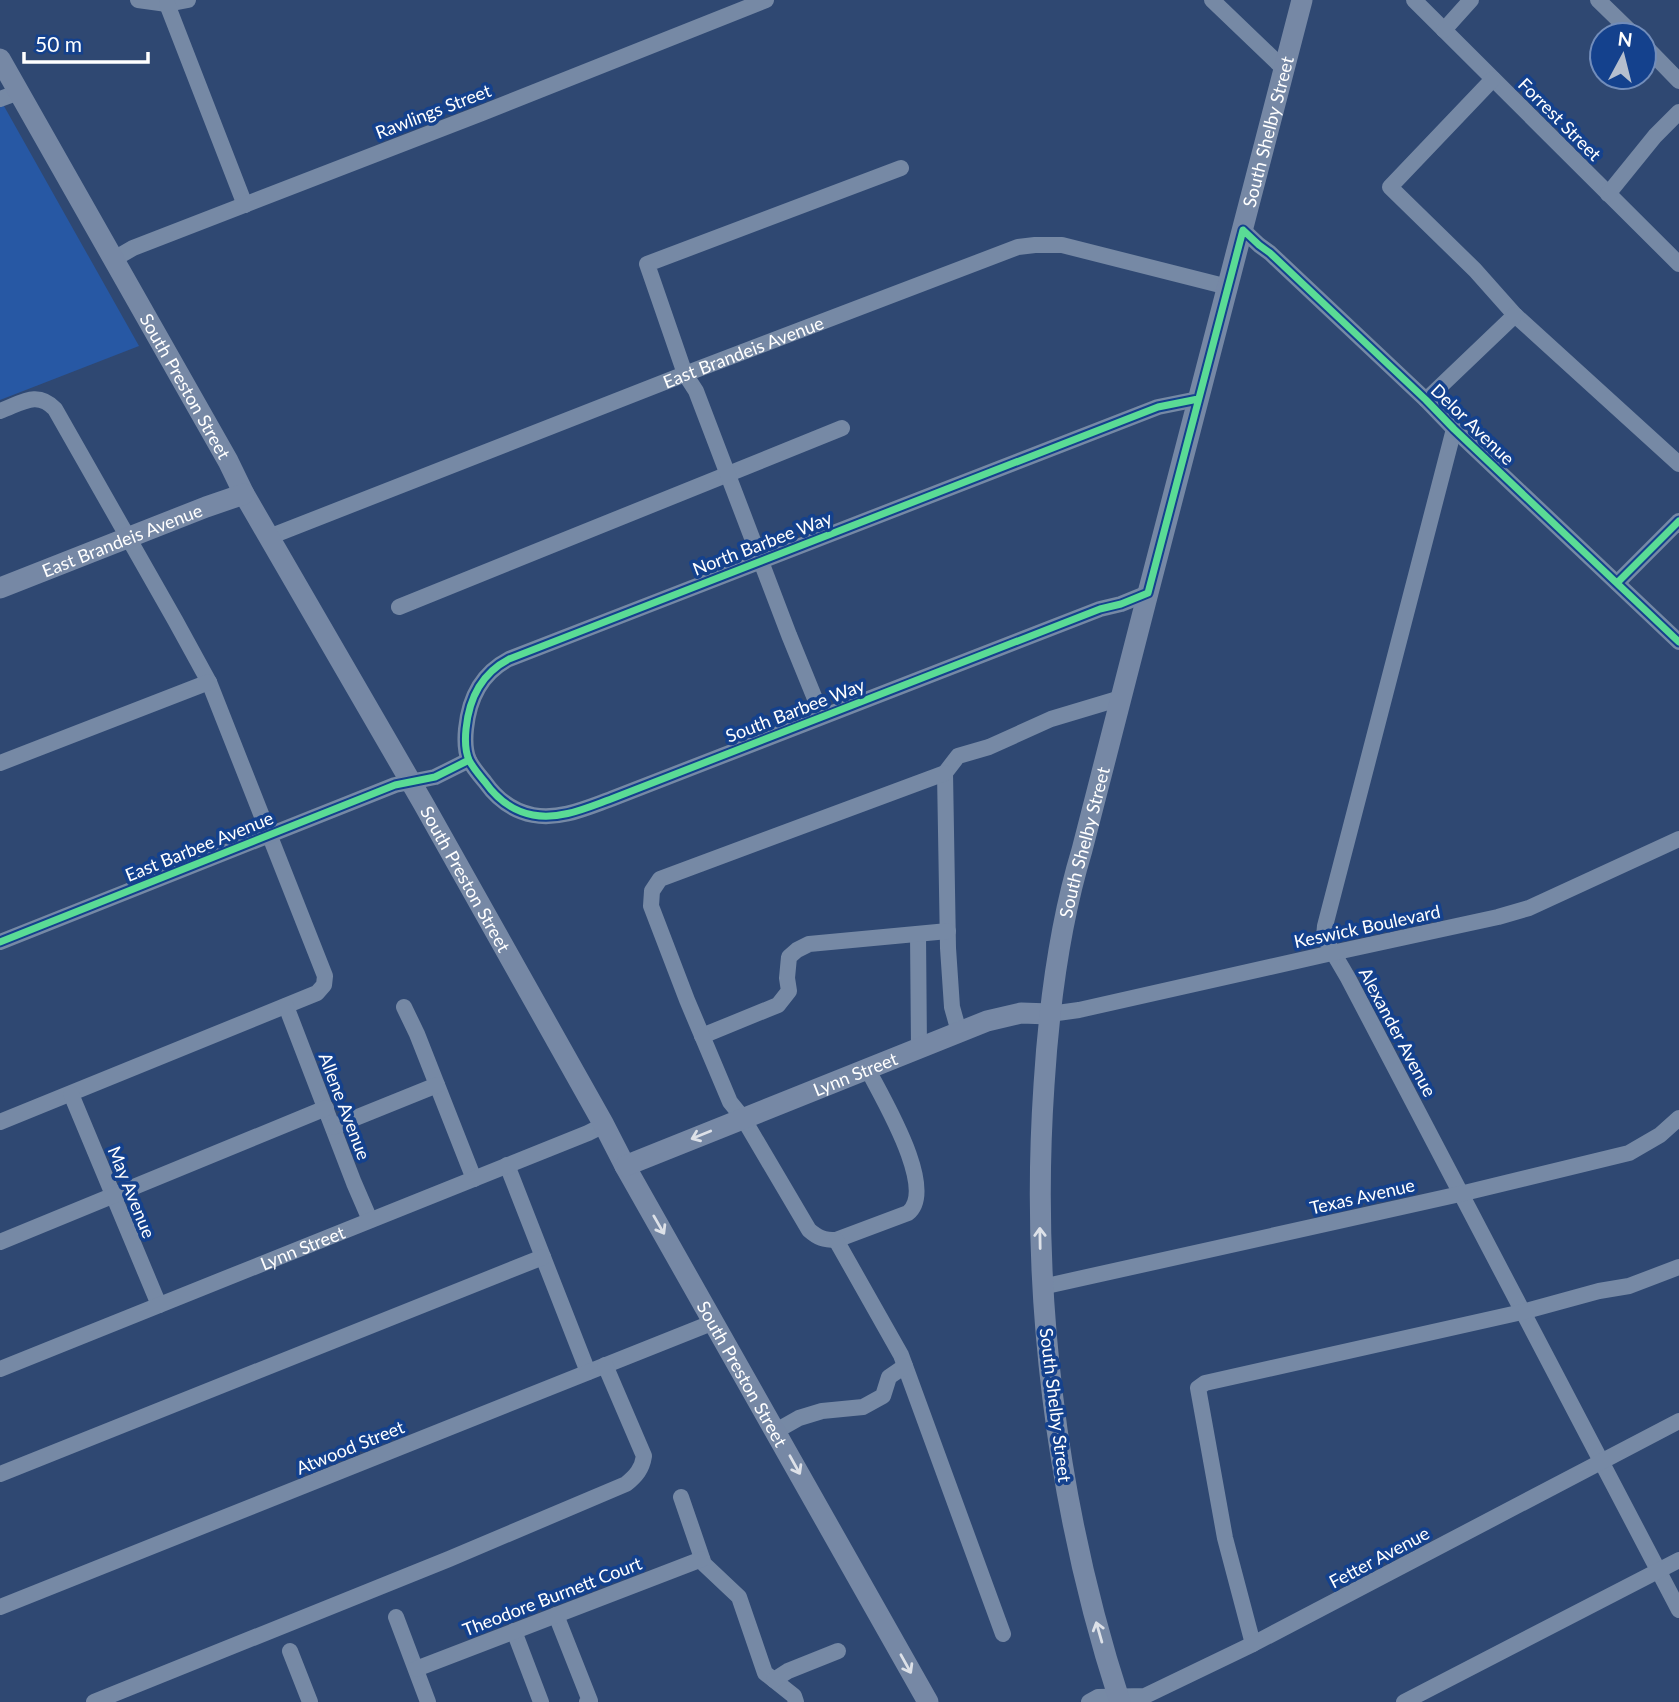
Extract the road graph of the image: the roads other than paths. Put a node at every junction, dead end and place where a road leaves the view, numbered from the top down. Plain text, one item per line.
1 (138, 0) edge
2 (188, 0) edge
3 (766, 0) edge
4 (1212, 0) edge
5 (1302, 0) edge
6 (1414, 0) edge
7 (1598, 0) edge
8 (1466, 2) edge
9 (167, 4) junction
10 (1620, 21) edge
11 (1444, 30) junction
12 (0, 59) edge
13 (1658, 59) edge
14 (1284, 68) junction
15 (1493, 79) junction
16 (1679, 81) edge
17 (9, 96) edge
18 (1679, 112) edge
19 (901, 168) dead end
20 (1608, 194) junction
21 (245, 205) junction
22 (1243, 230) junction
23 (114, 259) junction
24 (1679, 264) edge
25 (1228, 287) junction
26 (1515, 316) junction
27 (685, 374) junction
28 (1198, 399) junction
29 (1426, 400) junction
30 (0, 411) edge
31 (842, 428) dead end
32 (1454, 429) junction
33 (1679, 464) edge
34 (727, 475) junction
35 (244, 494) junction
36 (1679, 521) edge
37 (129, 537) junction
38 (269, 537) junction
39 (761, 560) junction
40 (1617, 583) junction
41 (0, 588) edge
42 (1147, 593) junction
43 (399, 607) dead end
44 (1679, 642) edge
45 (209, 682) junction
46 (1121, 698) junction
47 (822, 716) junction
48 (469, 760) junction
49 (0, 763) edge
50 (946, 773) junction
51 (411, 782) junction
52 (270, 835) junction
53 (1679, 839) edge
54 (948, 931) junction
55 (918, 934) junction
56 (0, 942) edge
57 (1332, 953) junction
58 (286, 1006) junction
59 (404, 1007) dead end
60 (1050, 1014) junction
61 (959, 1032) junction
62 (702, 1036) junction
63 (919, 1048) junction
64 (867, 1068) junction
65 (437, 1085) junction
66 (71, 1094) junction
67 (326, 1108) junction
68 (743, 1118) junction
69 (1679, 1118) edge
70 (0, 1122) edge
71 (604, 1125) junction
72 (333, 1127) junction
73 (507, 1165) junction
74 (625, 1166) junction
75 (474, 1179) junction
76 (1460, 1194) junction
77 (113, 1196) junction
78 (370, 1220) junction
79 (836, 1240) junction
80 (0, 1242) edge
81 (543, 1256) junction
82 (1679, 1267) edge
83 (1042, 1287) junction
84 (159, 1305) junction
85 (1522, 1312) junction
86 (714, 1322) junction
87 (605, 1365) junction
88 (905, 1366) junction
89 (0, 1369) edge
90 (588, 1372) junction
91 (1679, 1421) edge
92 (776, 1431) junction
93 (1601, 1462) junction
94 (0, 1474) edge
95 (681, 1497) dead end
96 (702, 1559) junction
97 (1679, 1560) edge
98 (1658, 1571) junction
99 (0, 1607) edge
100 (1679, 1610) edge
101 (556, 1615) junction
102 (396, 1617) dead end
103 (514, 1631) junction
104 (1003, 1634) dead end
105 (1253, 1644) junction
106 (289, 1651) dead end
107 (838, 1651) dead end
108 (416, 1669) junction
109 (774, 1680) junction
110 (1119, 1700) edge
111 (94, 1702) edge
112 (310, 1702) edge
113 (429, 1702) edge
114 (541, 1702) edge
115 (587, 1702) edge
116 (796, 1702) edge
117 (928, 1702) edge
118 (1089, 1702) edge
119 (1404, 1702) edge

1 - 9 street
2 - 9 street
3 - 21 street, Rawlings Street
4 - 14 street
5 - 14 main road, South Shelby Street
6 - 11 street, Forrest Street
7 - 10 street
8 - 11 street
9 - 21 street
11 - 15 street, Forrest Street
12 - 17 main road, South Preston Street
13 - 16 street
14 - 22 main road, South Shelby Street
15 - 20 street, Forrest Street
15 - 26 street
17 - 23 main road, South Preston Street
18 - 20 street
19 - 27 street
20 - 24 street, Forrest Street
21 - 23 street, Rawlings Street
22 - 25 main road, South Shelby Street
22 - 29 street, Delor Avenue
23 - 35 main road, South Preston Street
25 - 27 street, East Brandeis Avenue
25 - 28 main road, South Shelby Street
26 - 29 street
26 - 33 street
27 - 34 street
27 - 38 street, East Brandeis Avenue
28 - 39 street, North Barbee Way
28 - 42 main road, South Shelby Street
29 - 32 street, Delor Avenue
30 - 37 street
31 - 34 street
32 - 40 street, Delor Avenue
32 - 57 street, Alexander Avenue
34 - 39 street
34 - 43 street
35 - 37 main road, East Brandeis Avenue
35 - 38 main road, South Preston Street
36 - 40 street
37 - 41 main road, East Brandeis Avenue
37 - 45 street
38 - 51 main road, South Preston Street
39 - 47 street
39 - 48 street, North Barbee Way
40 - 44 street, Delor Avenue
42 - 46 main road, South Shelby Street
42 - 47 street, South Barbee Way
45 - 49 street
45 - 52 street
46 - 50 street
46 - 60 main road, South Shelby Street
47 - 48 street, South Barbee Way
48 - 51 street
50 - 54 street
50 - 62 street
51 - 52 street, East Barbee Avenue
51 - 71 main road, South Preston Street
52 - 56 street, East Barbee Avenue
52 - 58 street
53 - 57 street, Keswick Boulevard
54 - 55 street
54 - 61 street
55 - 62 street
55 - 63 street
57 - 60 street, Keswick Boulevard
57 - 76 street, Alexander Avenue
58 - 66 street
58 - 67 street, Allene Avenue
59 - 65 street
60 - 61 main road, Lynn Street
83 -> 60 main road, South Shelby Street
61 - 63 main road, Lynn Street
62 - 68 street
63 - 64 main road, Lynn Street
64 - 68 main road, Lynn Street
64 - 79 street
65 - 72 street
65 - 75 street
66 - 70 street
66 - 77 street, May Avenue
67 - 72 street, Allene Avenue
67 - 77 street
68 -> 74 main road, Lynn Street
68 - 79 street
69 - 76 street, Texas Avenue
71 - 73 street, Lynn Street
71 - 74 main road, South Preston Street
72 - 78 street, Allene Avenue
73 - 75 street, Lynn Street
73 - 81 street
74 -> 86 main road, South Preston Street
75 - 78 street, Lynn Street
76 - 83 street, Texas Avenue
76 - 85 street, Alexander Avenue
77 - 80 street
77 - 84 street, May Avenue
78 - 84 street, Lynn Street
79 - 88 street
81 - 90 street
81 - 94 street
82 - 85 street
110 -> 83 main road, South Shelby Street
84 - 89 street, Lynn Street
85 - 93 street, Alexander Avenue
85 - 105 street
86 - 87 street, Atwood Street
86 - 92 main road, South Preston Street
87 - 90 street, Atwood Street
87 - 111 street
88 - 92 street
88 - 104 street
90 - 99 street, Atwood Street
91 - 93 street, Fetter Avenue
92 -> 117 main road, South Preston Street
93 - 98 street, Alexander Avenue
93 - 105 street, Fetter Avenue
95 - 96 street
96 - 101 street, Theodore Burnett Court
96 - 109 street
97 - 98 street
98 - 100 street, Alexander Avenue
98 - 119 street
101 - 103 street, Theodore Burnett Court
101 - 115 street
102 - 108 street
103 - 108 street, Theodore Burnett Court
103 - 114 street
105 - 110 street, Fetter Avenue
106 - 112 street
107 - 109 street
108 - 113 street
109 - 116 street
110 - 118 street, Fetter Avenue

